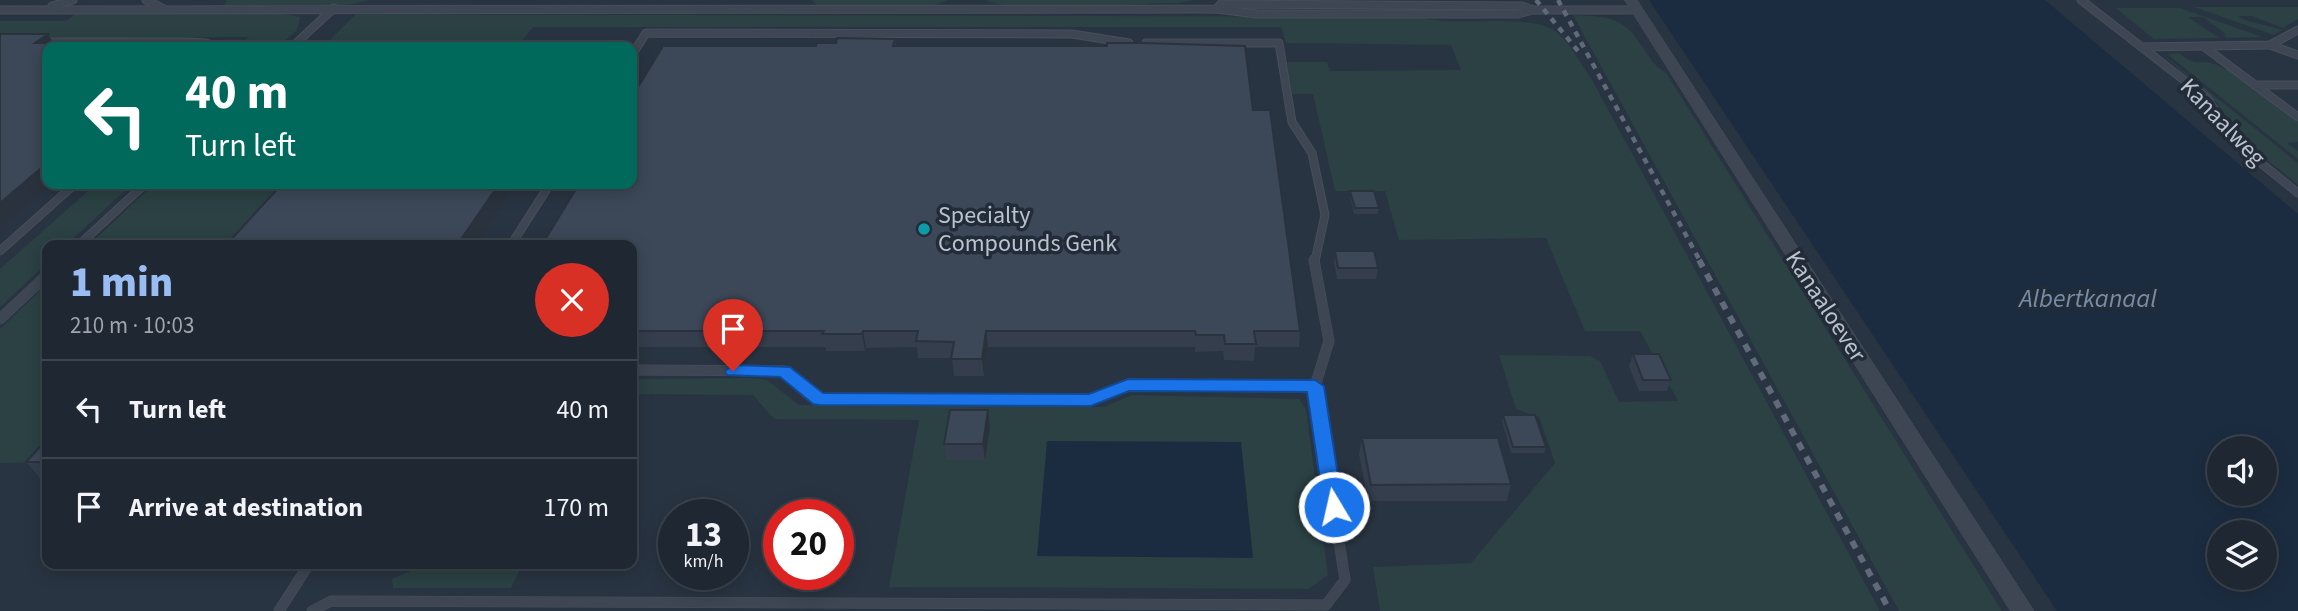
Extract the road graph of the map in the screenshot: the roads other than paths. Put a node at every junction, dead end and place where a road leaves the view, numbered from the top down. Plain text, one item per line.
1 (74, 0) edge
2 (146, 0) edge
3 (2081, 0) edge
4 (1219, 4) edge
5 (1634, 5) edge
6 (334, 8) junction
7 (164, 9) junction
8 (0, 10) edge
9 (38, 10) junction
10 (1533, 10) junction
11 (2298, 30) edge
12 (2294, 36) edge
13 (27, 42) edge
14 (42, 42) edge
15 (42, 42) edge
16 (187, 42) edge
17 (297, 42) edge
18 (2270, 45) junction
19 (2203, 46) junction
20 (637, 47) edge
21 (2141, 47) junction
22 (2298, 55) edge
23 (2255, 85) junction
24 (2298, 85) edge
25 (2298, 117) edge
26 (69, 189) edge
27 (140, 189) edge
28 (547, 189) edge
29 (2298, 193) edge
30 (84, 240) edge
31 (514, 240) edge
32 (0, 251) edge
33 (42, 280) edge
34 (0, 319) edge
35 (637, 370) edge
36 (1315, 386) junction
37 (306, 569) edge
38 (279, 611) edge
39 (312, 611) edge
40 (2023, 611) edge

1 - 9 lane
2 - 7 lane
3 - 21 lane, Kanaalweg
4 - 6 lane
4 - 10 lane
4 - 10 lane
5 - 10 lane
5 - 40 street, Kanaaloever
6 - 7 lane
6 - 17 lane
7 - 9 lane
8 - 9 lane
11 - 12 lane
12 - 18 lane
13 - 15 lane
14 - 16 lane
18 - 19 lane
18 - 22 lane
19 - 21 lane
19 - 23 lane
20 - 36 lane
21 - 29 lane, Kanaalweg
23 - 24 lane
23 - 25 lane
26 - 32 lane
27 - 30 lane
28 - 31 lane
33 - 34 lane
35 - 36 lane
36 - 39 lane
37 - 38 lane

